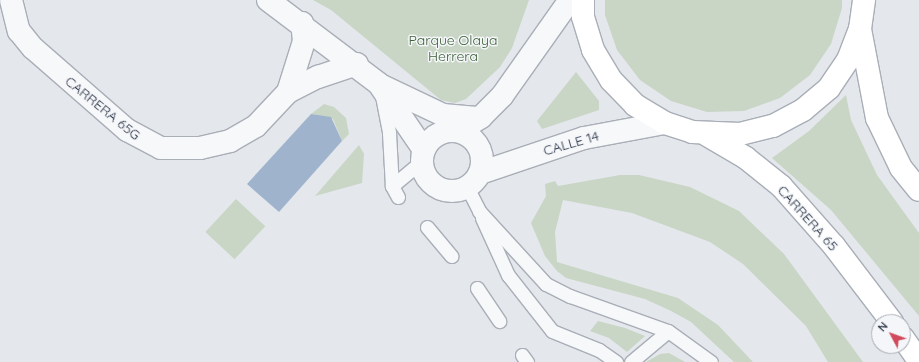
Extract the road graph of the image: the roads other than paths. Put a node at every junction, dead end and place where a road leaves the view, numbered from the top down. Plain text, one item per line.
1 (268, 0) edge
2 (570, 0) edge
3 (583, 0) edge
4 (864, 0) edge
5 (13, 2) edge
6 (302, 23) junction
7 (860, 29) junction
8 (357, 64) junction
9 (379, 84) junction
10 (288, 92) junction
11 (481, 118) junction
12 (665, 123) junction
13 (459, 131) junction
14 (706, 134) junction
15 (423, 156) junction
16 (474, 180) junction
17 (919, 190) edge
18 (479, 211) junction
19 (427, 227) dead end
20 (451, 256) dead end
21 (477, 288) dead end
22 (886, 314) edge
23 (499, 321) dead end
24 (668, 331) junction
25 (911, 350) edge
26 (919, 361) edge
27 (616, 362) edge
28 (631, 362) edge
29 (711, 362) edge

1 - 6 street
2 - 11 street
3 - 12 main road
4 - 7 main road
5 - 10 street, CARRERA 65G
6 - 8 street
6 - 10 street, CARRERA 65G
7 - 14 main road
7 - 17 main road
8 - 9 street
8 - 10 street, CARRERA 65G
9 - 11 street
9 - 15 street
9 - 15 lane
11 - 13 street
12 - 14 main road
12 - 16 street, CALLE 14
13 - 15 street
13 - 16 street
14 - 22 main road, CARRERA 65
15 - 16 street
16 - 18 lane
18 - 24 lane
18 - 27 lane
19 - 20 lane
21 - 23 lane
24 - 28 lane
24 - 29 lane
25 - 26 main road

